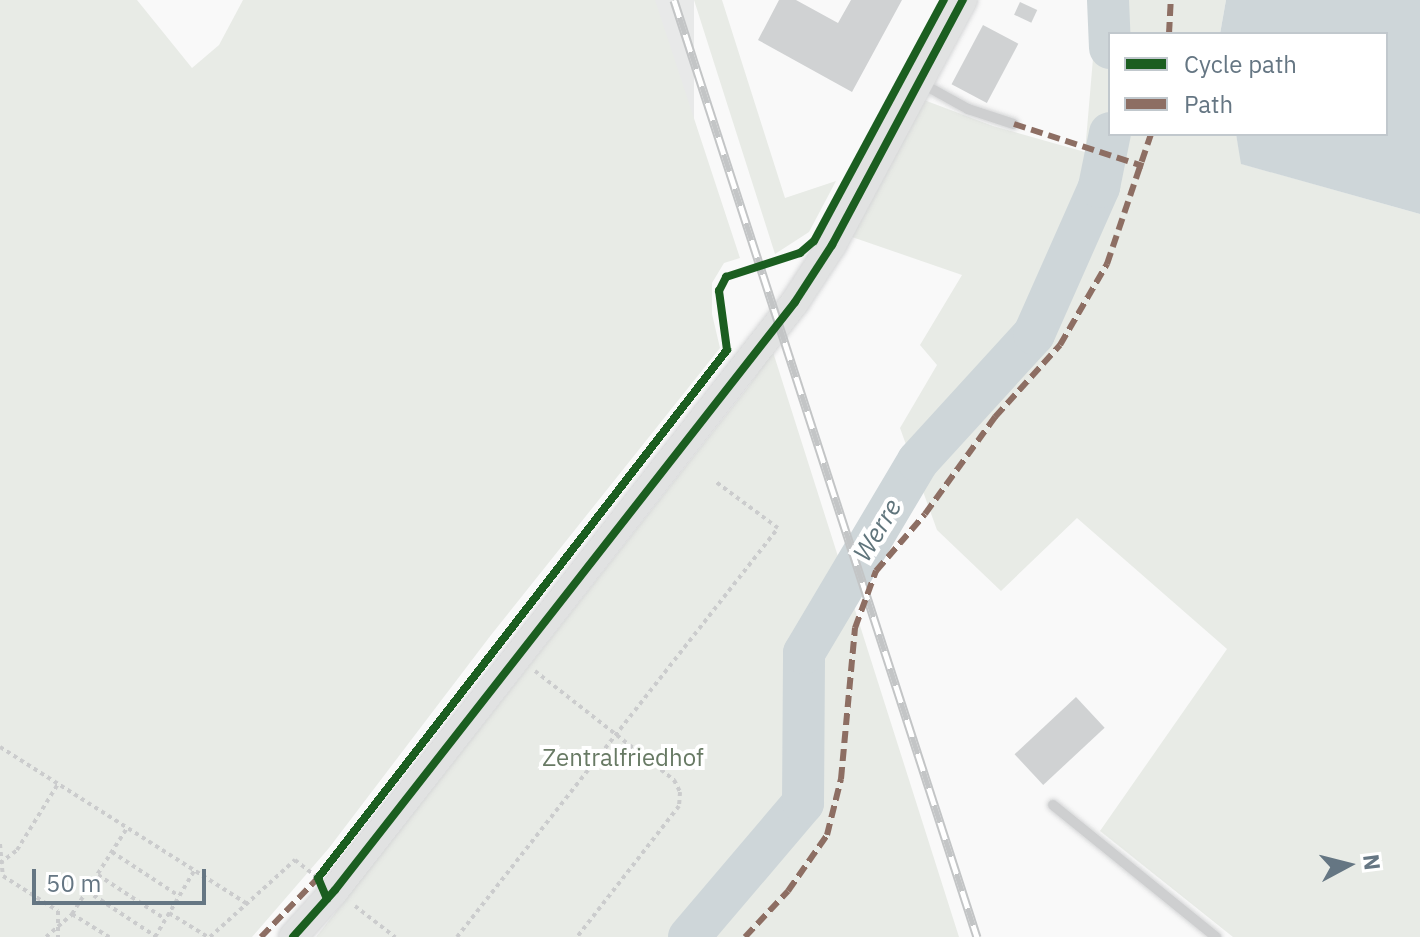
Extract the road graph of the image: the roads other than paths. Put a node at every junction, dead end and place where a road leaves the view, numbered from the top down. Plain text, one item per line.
1 (963, 0) edge
2 (920, 83) junction
3 (1014, 124) dead end
4 (1053, 805) dead end
5 (293, 937) edge
6 (1216, 937) edge

1 - 2 street
2 - 3 lane
2 - 5 street
4 - 6 lane

